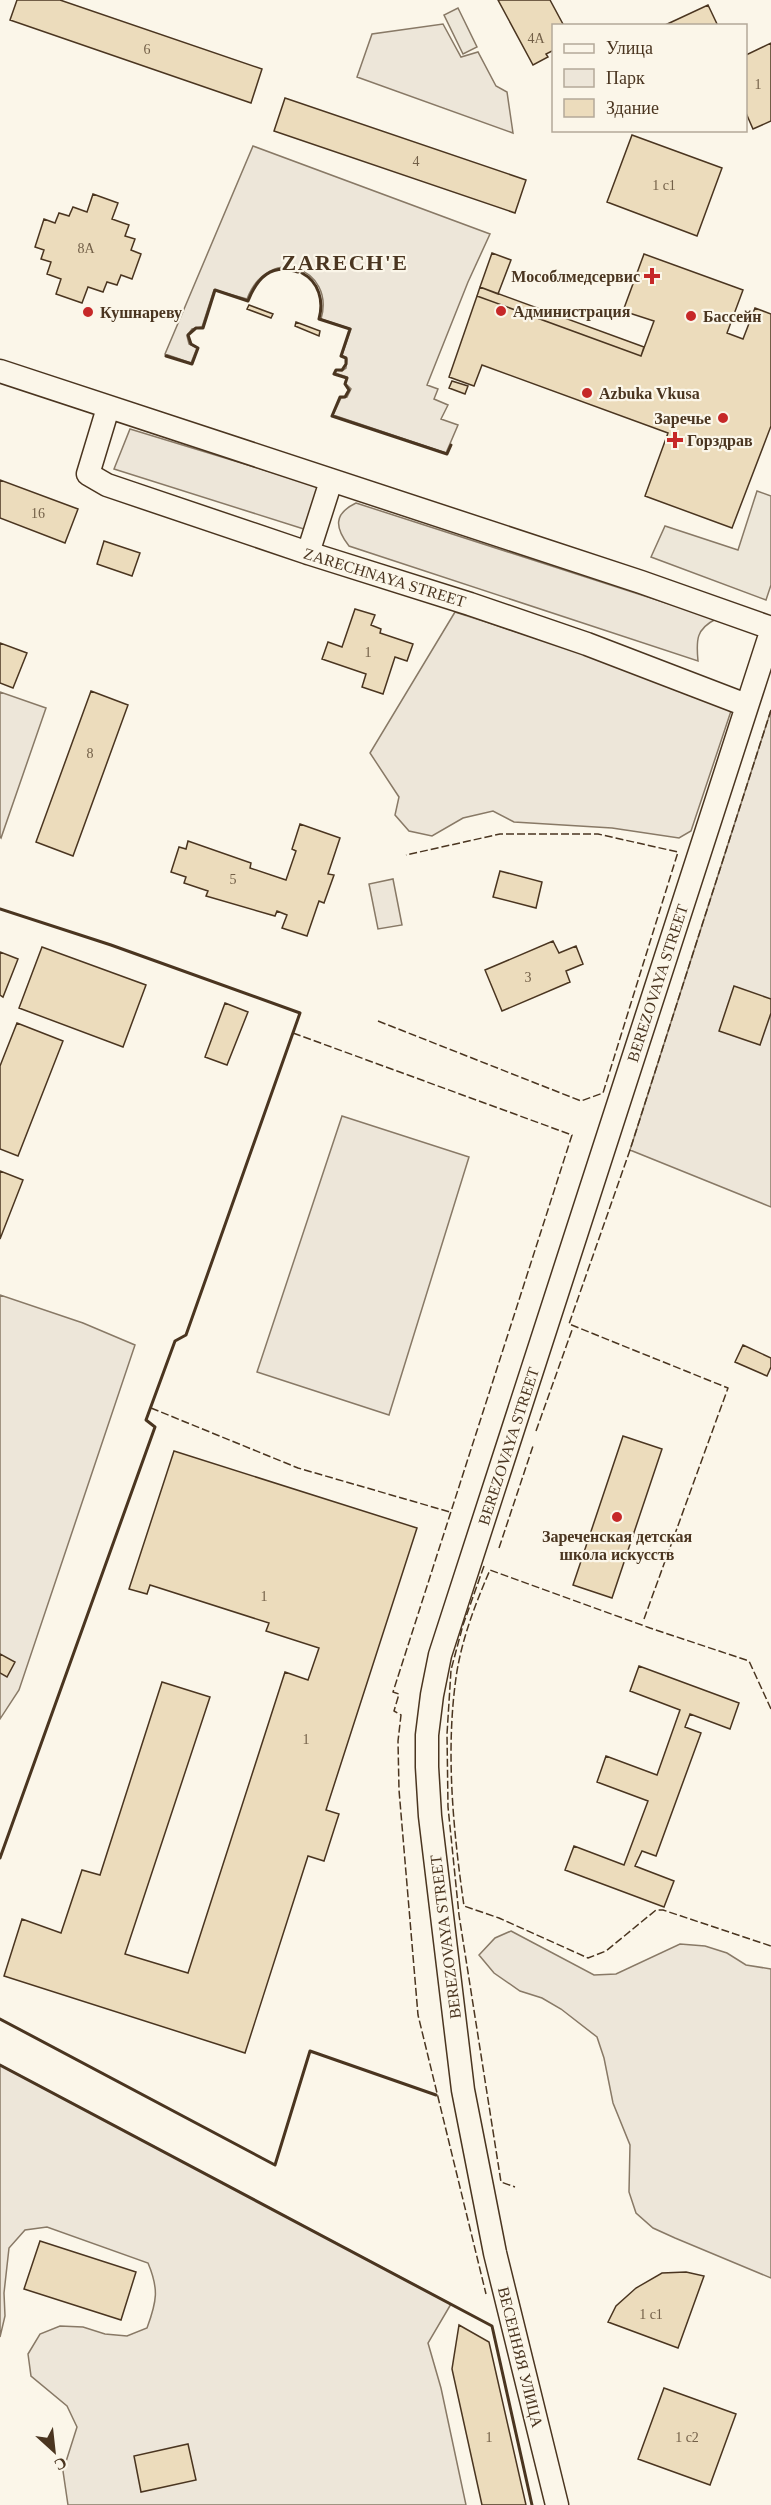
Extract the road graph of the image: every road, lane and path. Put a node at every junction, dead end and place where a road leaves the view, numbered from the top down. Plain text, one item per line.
1 (0, 371) edge
2 (108, 408) junction
3 (331, 481) junction
4 (308, 553) junction
5 (771, 630) edge
6 (746, 705) junction
7 (485, 2208) joint
8 (557, 2505) edge

1 - 2 street
2 - 3 street
2 - 4 street, ZARECHNAYA STREET
3 - 4 street
3 - 5 street
4 - 6 street, ZARECHNAYA STREET
5 - 6 street, BEREZOVAYA STREET
6 - 7 street, BEREZOVAYA STREET
7 - 8 street, ВЕСЕННЯЯ УЛИЦА

